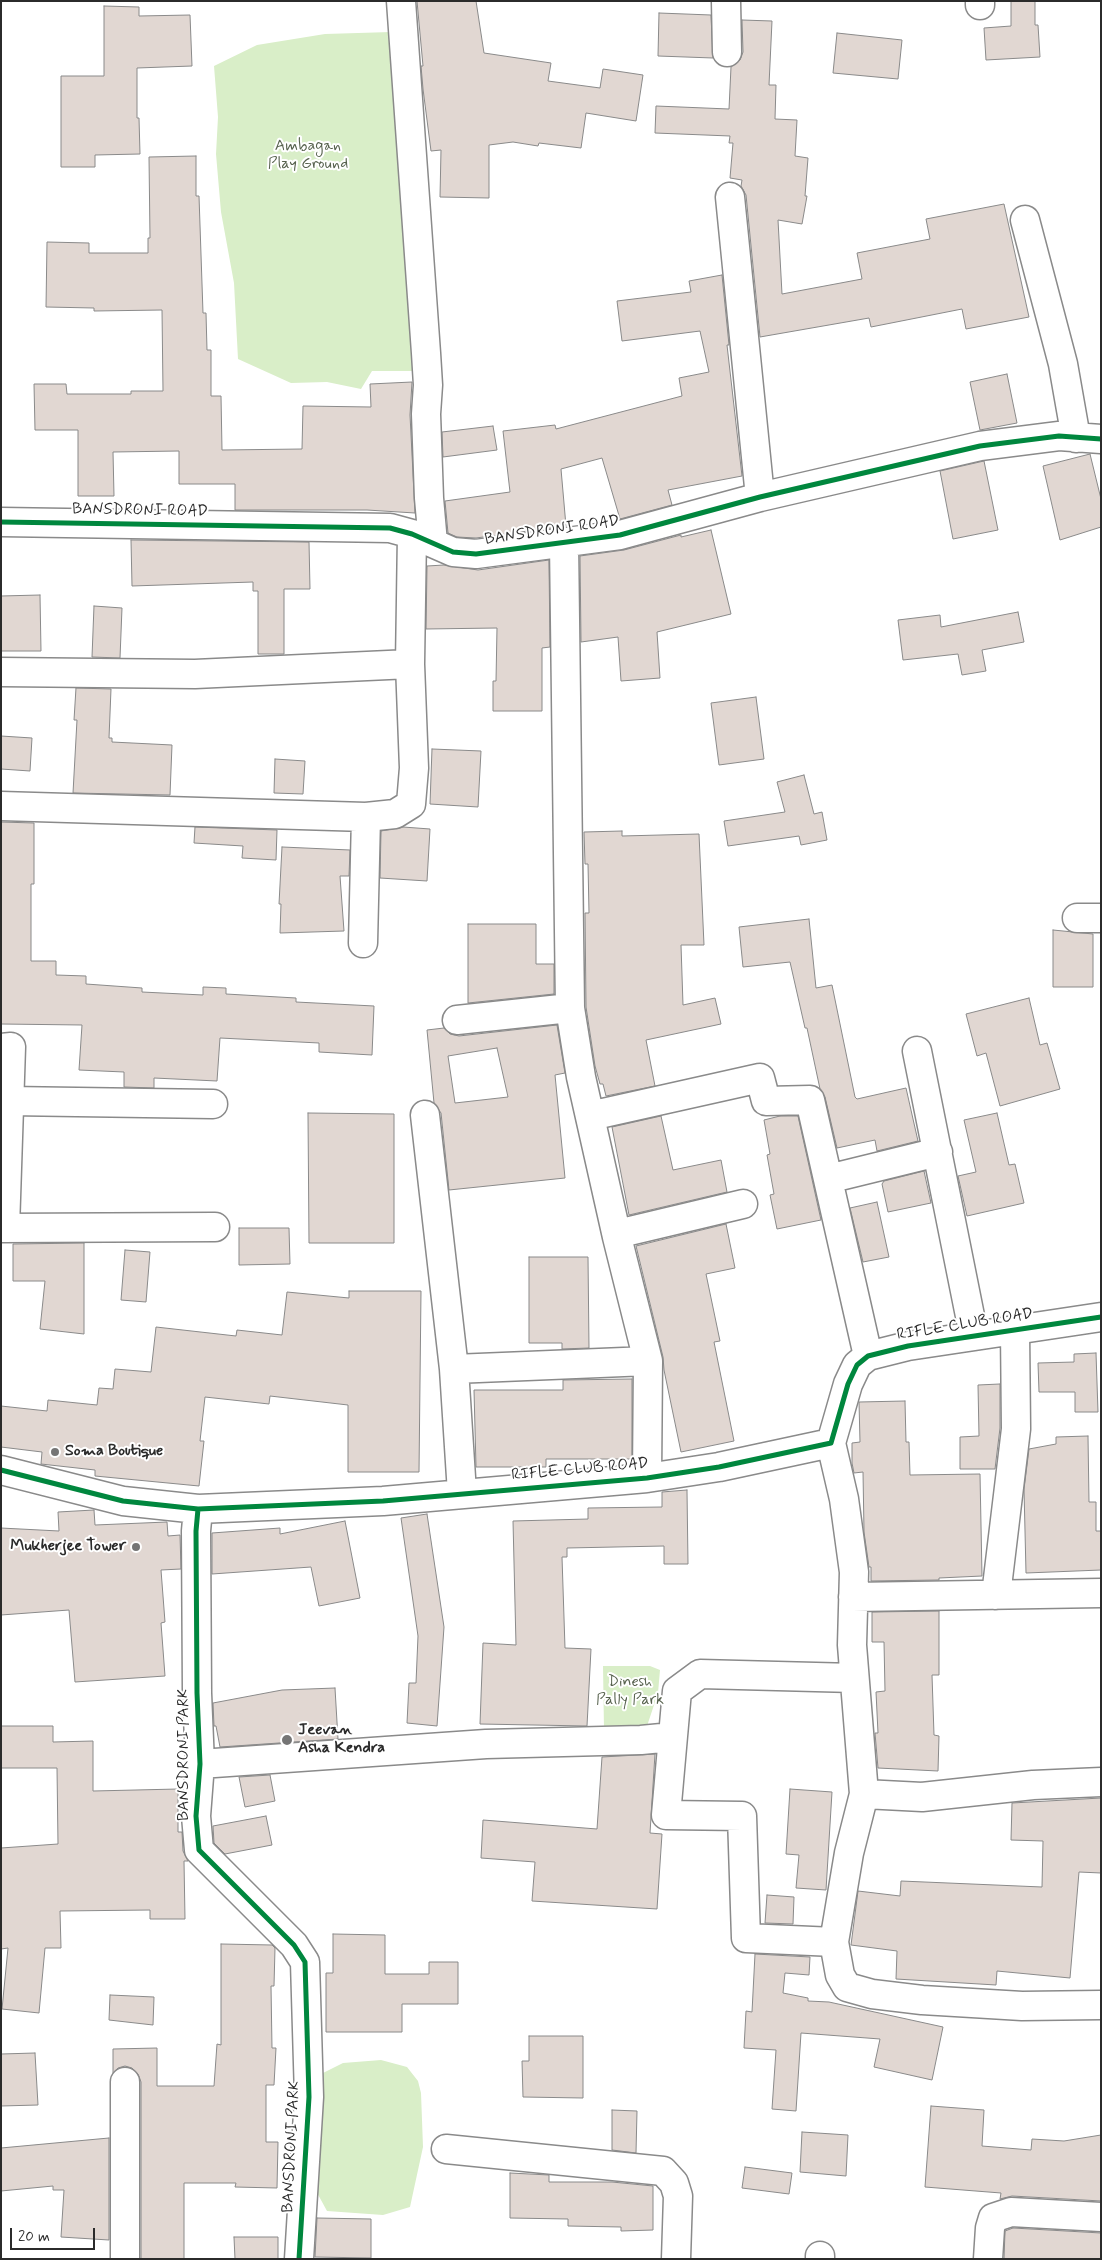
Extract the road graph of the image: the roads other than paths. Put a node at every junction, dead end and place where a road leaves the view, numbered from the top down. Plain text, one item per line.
1 (401, 1) edge
2 (726, 1) edge
3 (727, 52) dead end
4 (730, 197) dead end
5 (1025, 220) dead end
6 (1088, 438) edge
7 (760, 497) junction
8 (1, 522) edge
9 (423, 539) junction
10 (564, 542) junction
11 (410, 664) junction
12 (1, 672) edge
13 (1, 806) edge
14 (366, 817) junction
15 (362, 943) dead end
16 (570, 1008) junction
17 (457, 1020) dead end
18 (1, 1048) edge
19 (917, 1051) dead end
20 (9, 1101) junction
21 (213, 1104) dead end
22 (425, 1115) dead end
23 (590, 1116) junction
24 (938, 1152) junction
25 (828, 1179) junction
26 (743, 1204) dead end
27 (215, 1227) dead end
28 (3, 1228) edge
29 (617, 1234) junction
30 (1101, 1316) edge
31 (1016, 1330) junction
32 (974, 1336) junction
33 (868, 1356) junction
34 (648, 1361) junction
35 (454, 1369) junction
36 (831, 1442) junction
37 (1, 1470) edge
38 (647, 1478) junction
39 (462, 1493) junction
40 (198, 1509) junction
41 (1101, 1593) edge
42 (996, 1595) junction
43 (853, 1597) junction
44 (854, 1678) junction
45 (672, 1737) junction
46 (200, 1764) junction
47 (1101, 1782) edge
48 (864, 1794) junction
49 (834, 1942) junction
50 (1101, 2005) edge
51 (125, 2082) dead end
52 (446, 2149) dead end
53 (1101, 2217) edge
54 (125, 2259) edge
55 (298, 2259) edge
56 (676, 2259) edge
57 (988, 2259) edge

1 - 9 street
2 - 3 street
4 - 7 street
5 - 6 street
6 - 7 street, BANSDRONI ROAD
7 - 10 street, BANSDRONI ROAD
8 - 9 street, BANSDRONI ROAD
9 - 10 street, BANSDRONI ROAD
9 - 11 street
10 - 16 street
11 - 12 street
11 - 14 street
13 - 14 street
14 - 15 street
16 - 17 street
16 - 23 street
18 - 20 street
19 - 24 street
20 - 21 street
20 - 28 street
22 - 35 street
23 - 25 street
23 - 29 street
24 - 25 street
24 - 32 street
25 - 33 street
26 - 29 street
27 - 28 street
29 - 34 street
30 - 31 street, RIFLE CLUB ROAD
31 - 32 street, RIFLE CLUB ROAD
31 - 42 street
32 - 33 street, RIFLE CLUB ROAD
33 - 36 street
34 - 35 street
34 - 38 street
35 - 39 street
36 - 38 street, RIFLE CLUB ROAD
36 - 43 street
37 - 40 street, RIFLE CLUB ROAD
38 - 39 street, RIFLE CLUB ROAD
39 - 40 street, RIFLE CLUB ROAD
40 - 46 street, BANSDRONI PARK
41 - 42 street
42 - 43 street
43 - 44 street
44 - 45 street
44 - 48 street
45 - 46 street
45 - 49 street
46 - 55 street, BANSDRONI PARK
47 - 48 street
48 - 49 street
49 - 50 street
51 - 54 street
52 - 56 street
53 - 57 street

